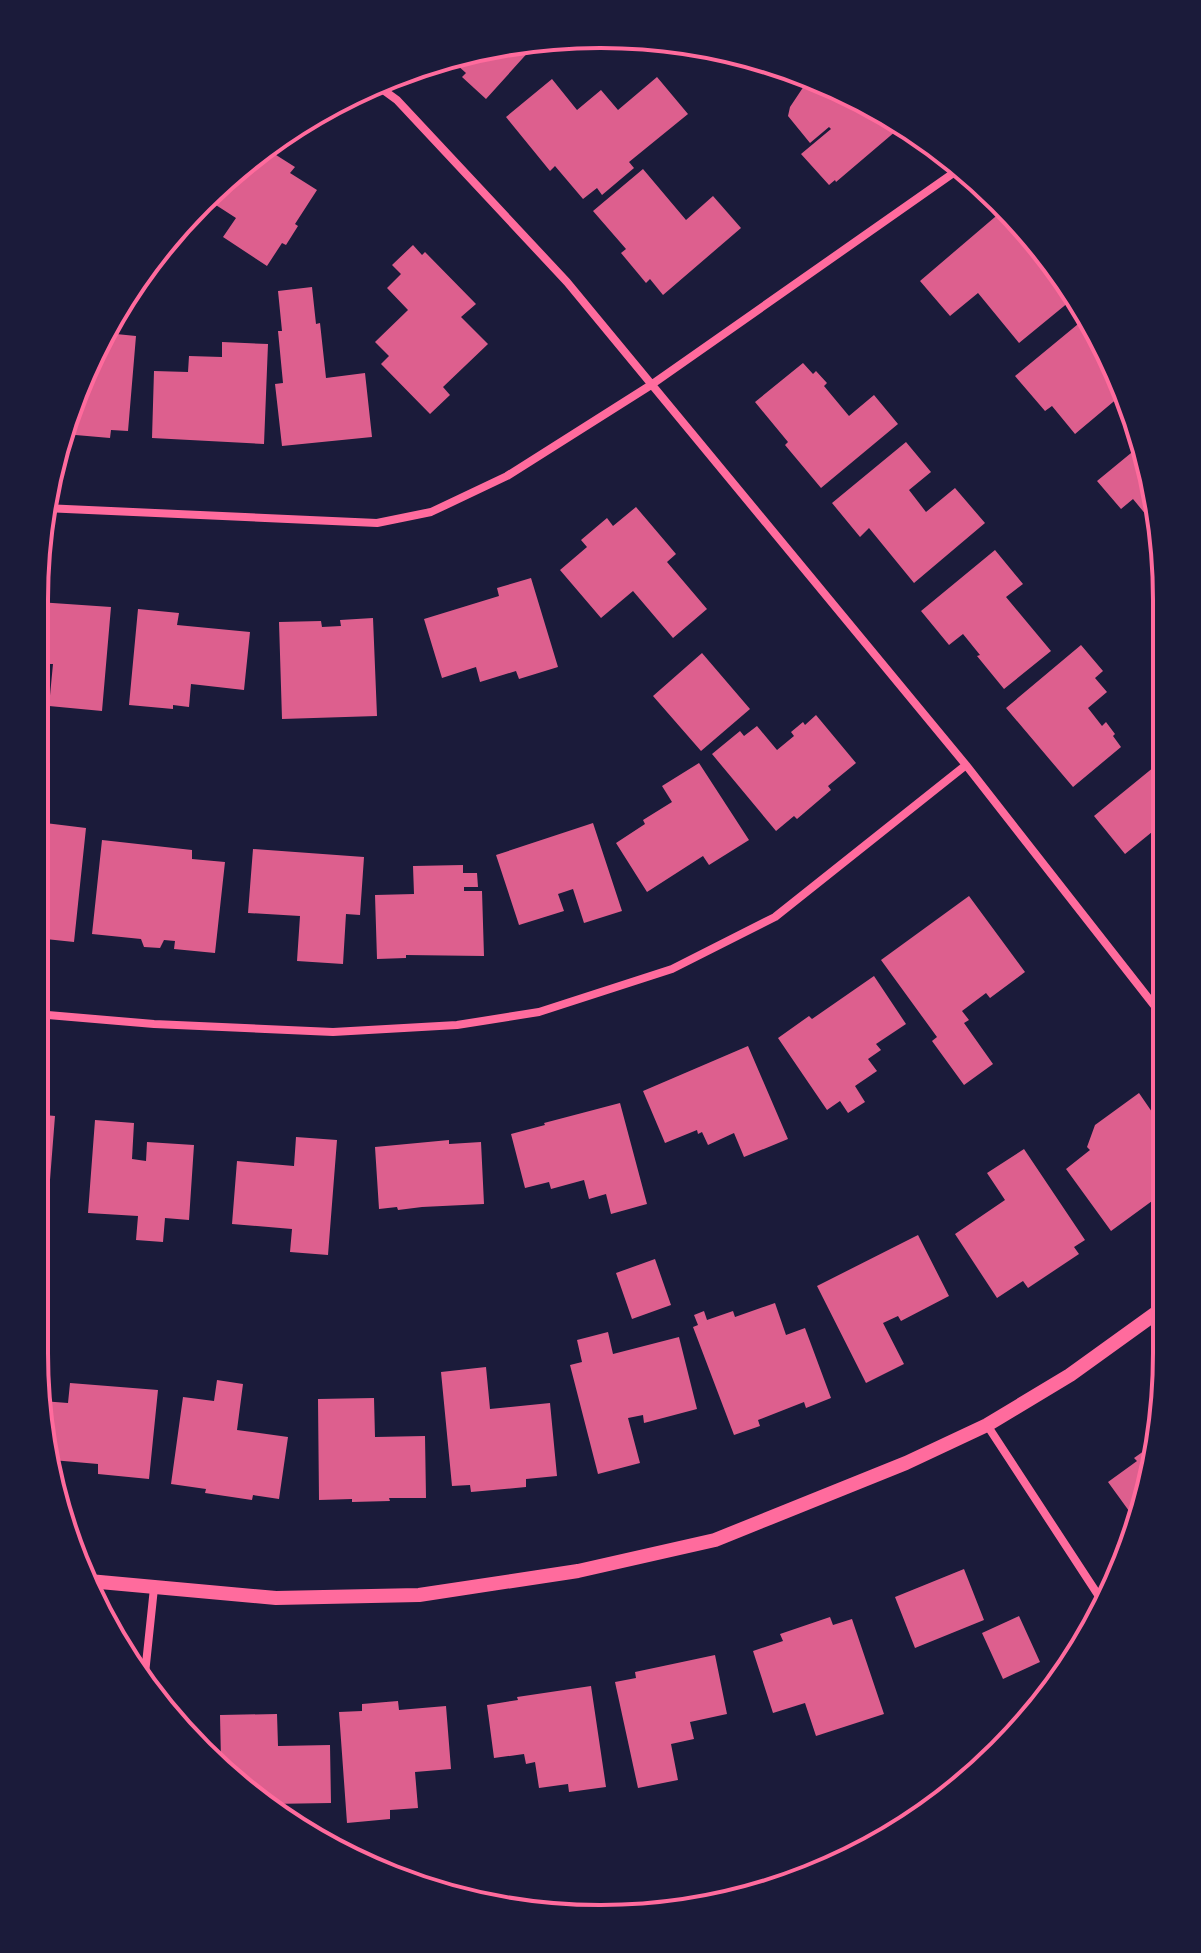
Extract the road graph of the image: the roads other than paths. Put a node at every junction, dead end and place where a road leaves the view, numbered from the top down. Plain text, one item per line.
1 (385, 92) edge
2 (952, 174) edge
3 (651, 385) junction
4 (56, 509) edge
5 (966, 765) junction
6 (1153, 1004) edge
7 (48, 1015) edge
8 (1153, 1315) edge
9 (987, 1425) junction
10 (98, 1582) edge
11 (154, 1588) junction
12 (1097, 1594) edge
13 (146, 1666) edge

1 - 3 street
2 - 3 street
3 - 4 street
3 - 5 street
5 - 6 street
5 - 7 street
8 - 9 street
9 - 11 street
9 - 12 street
10 - 11 street
11 - 13 street

